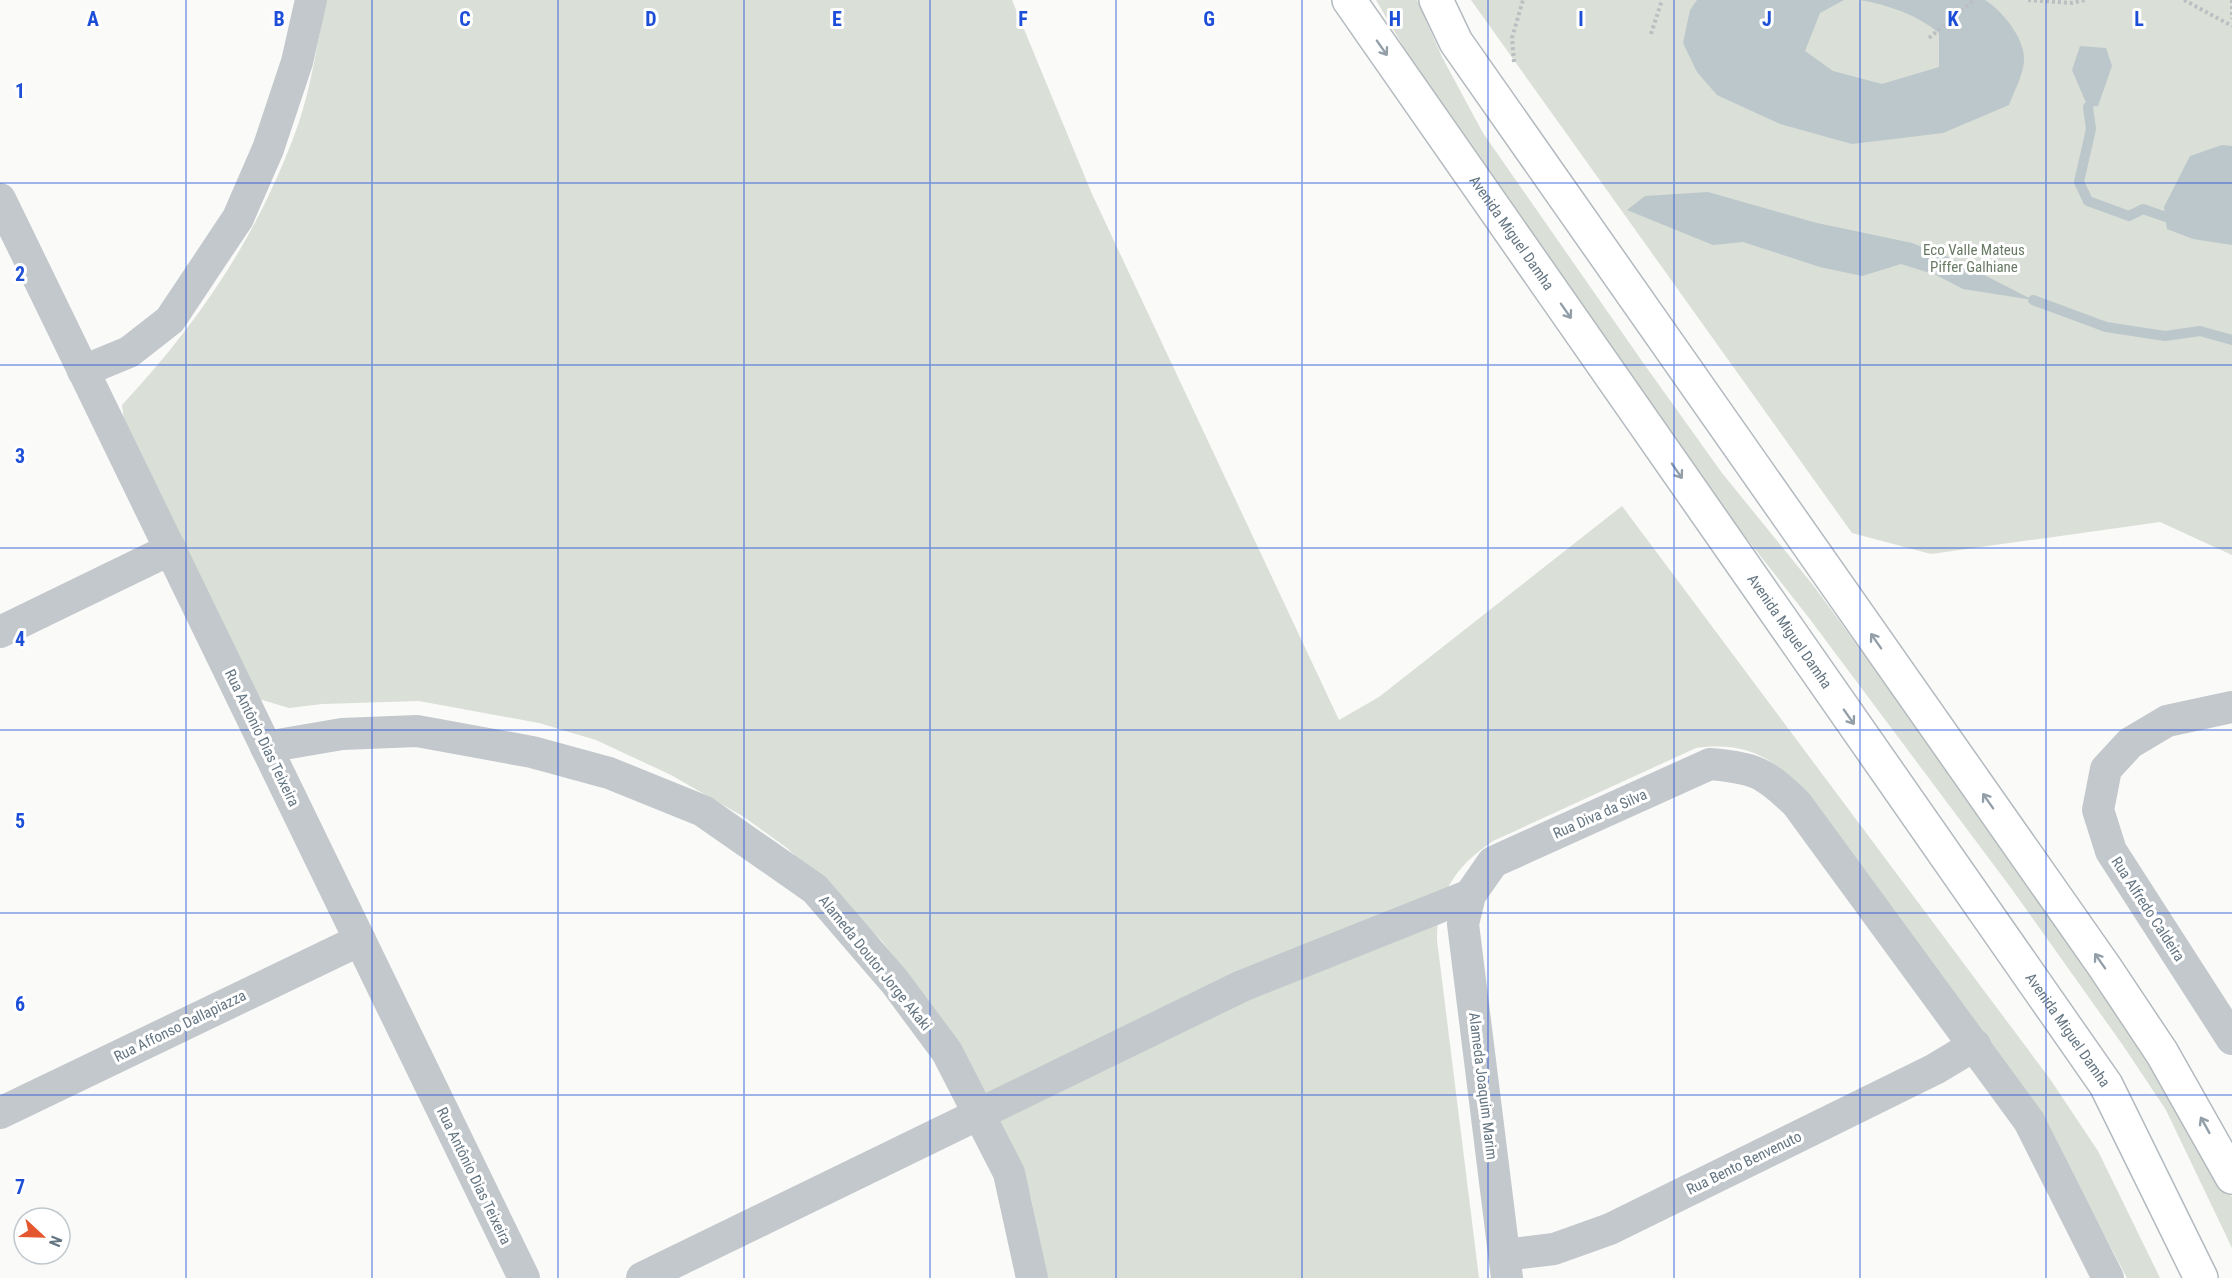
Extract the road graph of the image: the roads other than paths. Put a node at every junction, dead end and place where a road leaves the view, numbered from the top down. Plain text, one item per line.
1 (311, 0) edge
2 (1349, 0) edge
3 (1436, 0) edge
4 (0, 199) edge
5 (83, 371) junction
6 (171, 549) junction
7 (0, 632) edge
8 (2232, 707) edge
9 (266, 747) junction
10 (1470, 894) junction
11 (360, 940) junction
12 (2232, 1039) edge
13 (1975, 1045) junction
14 (0, 1113) edge
15 (979, 1115) junction
16 (2232, 1177) edge
17 (1506, 1266) edge
18 (524, 1278) edge
19 (642, 1278) edge
20 (1032, 1278) edge
21 (2108, 1278) edge
22 (2201, 1278) edge

1 - 5 street
2 -> 22 street, Avenida Miguel Damha
16 -> 3 street
4 - 5 street, Rua Antônio Dias Teixeira
5 - 6 street, Rua Antônio Dias Teixeira
6 - 7 street
6 - 9 street, Rua Antônio Dias Teixeira
8 - 12 street, Rua Alfredo Caldeira
9 - 11 street, Rua Antônio Dias Teixeira
9 - 15 street, Alameda Doutor Jorge Akaki
10 - 13 street, Rua Diva da Silva
10 - 15 street
10 - 17 street, Alameda Joaquim Marim
11 - 14 street, Rua Affonso Dallapiazza
11 - 18 street, Rua Antônio Dias Teixeira
13 - 17 street, Rua Bento Benvenuto
13 - 21 street
15 - 19 street
15 - 20 street, Alameda Doutor Jorge Akaki

